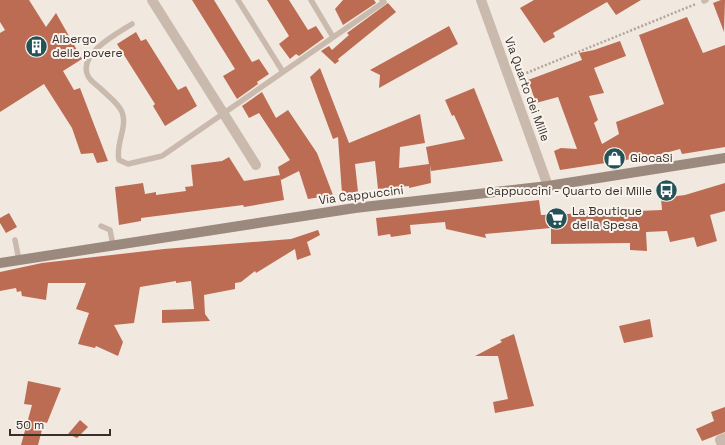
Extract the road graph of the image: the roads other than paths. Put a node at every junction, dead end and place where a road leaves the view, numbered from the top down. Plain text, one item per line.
1 (152, 0) edge
2 (238, 0) edge
3 (311, 0) edge
4 (382, 0) edge
5 (481, 0) edge
6 (132, 24) dead end
7 (333, 37) junction
8 (283, 72) junction
9 (223, 113) junction
10 (725, 158) edge
11 (256, 165) dead end
12 (548, 186) junction
13 (101, 226) dead end
14 (15, 240) dead end
15 (113, 245) junction
16 (19, 260) junction
17 (0, 263) edge
18 (725, 438) edge
19 (722, 445) edge

1 - 9 street
2 - 8 lane
3 - 7 lane
4 - 7 lane
5 - 12 street, Via Quarto dei Mille
6 - 9 lane
7 - 8 lane
8 - 9 lane
9 - 11 street
10 - 12 street, Via Cappuccini
12 - 15 street, Via Cappuccini
13 - 15 lane
14 - 16 lane
15 - 16 street, Via Cappuccini
16 - 17 street, Via Cappuccini
18 - 19 street

